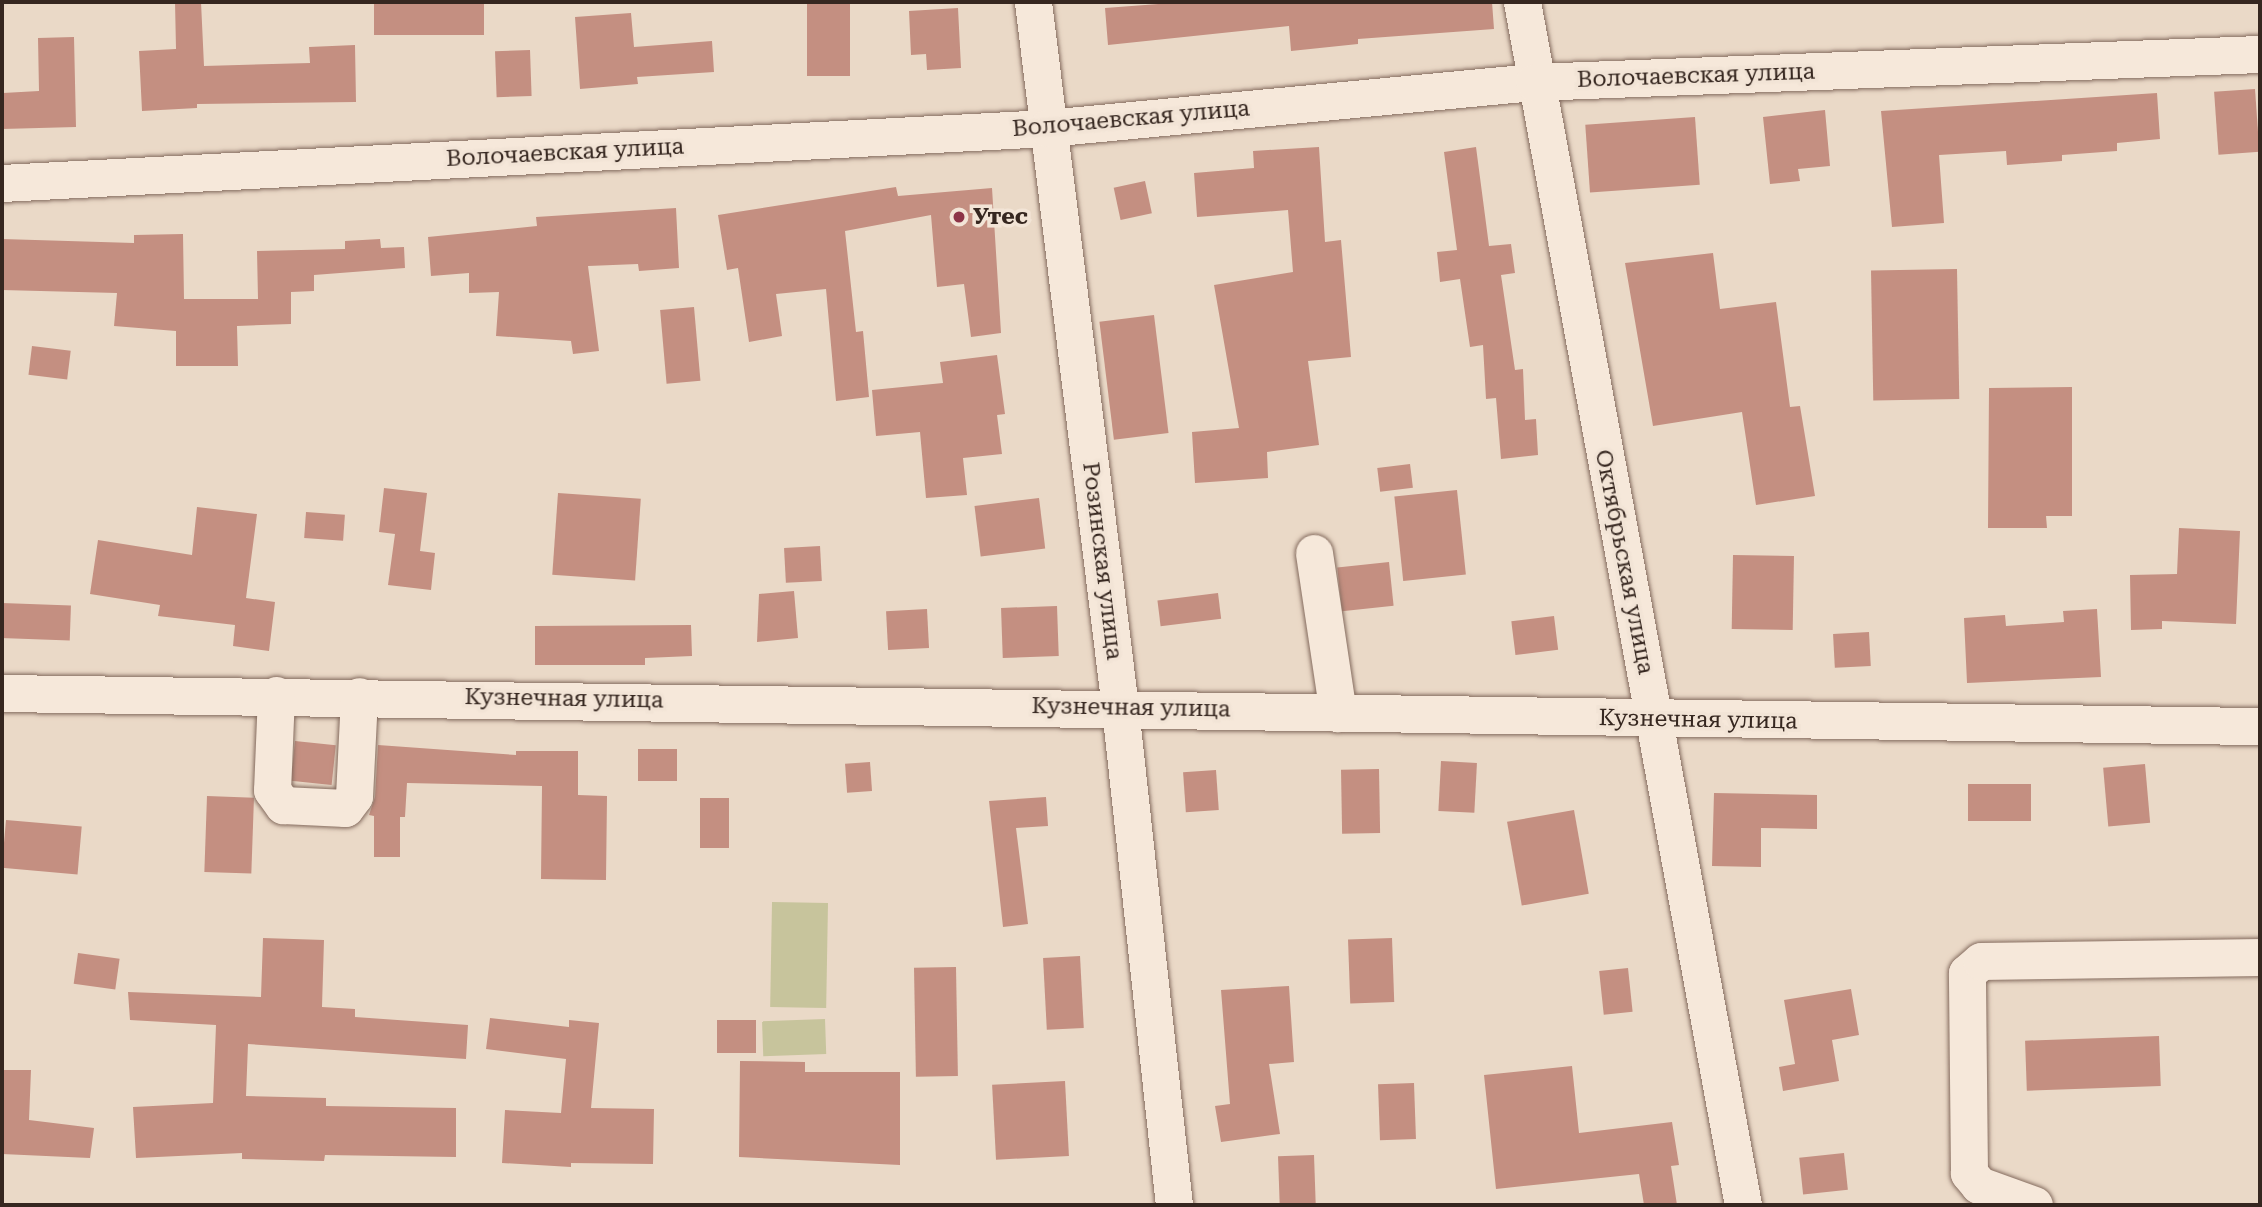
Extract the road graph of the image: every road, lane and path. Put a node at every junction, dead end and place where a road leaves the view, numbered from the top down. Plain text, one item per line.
1 (1032, 2) edge
2 (1522, 2) edge
3 (2260, 54) edge
4 (1534, 82) junction
5 (1047, 128) junction
6 (2, 183) edge
7 (1314, 553) dead end
8 (2, 693) edge
9 (276, 695) junction
10 (359, 696) junction
11 (1120, 708) junction
12 (1338, 713) junction
13 (1654, 720) junction
14 (2260, 726) edge
15 (2260, 957) edge
16 (1174, 1205) edge
17 (1743, 1205) edge
18 (2034, 1205) edge

1 - 5 street, Розинская улица
2 - 4 street, Октябрьская улица
3 - 4 street, Волочаевская улица
4 - 5 street, Волочаевская улица
4 - 13 street, Октябрьская улица
5 - 6 street, Волочаевская улица
5 - 11 street, Розинская улица
7 - 12 street
8 - 9 street, Кузнечная улица
9 - 10 street, Кузнечная улица
9 - 10 street
10 - 11 street, Кузнечная улица
11 - 12 street, Кузнечная улица
11 - 16 street, Розинская улица
12 - 13 street, Кузнечная улица
13 - 14 street, Кузнечная улица
13 - 17 street, Октябрьская улица
15 - 18 street

